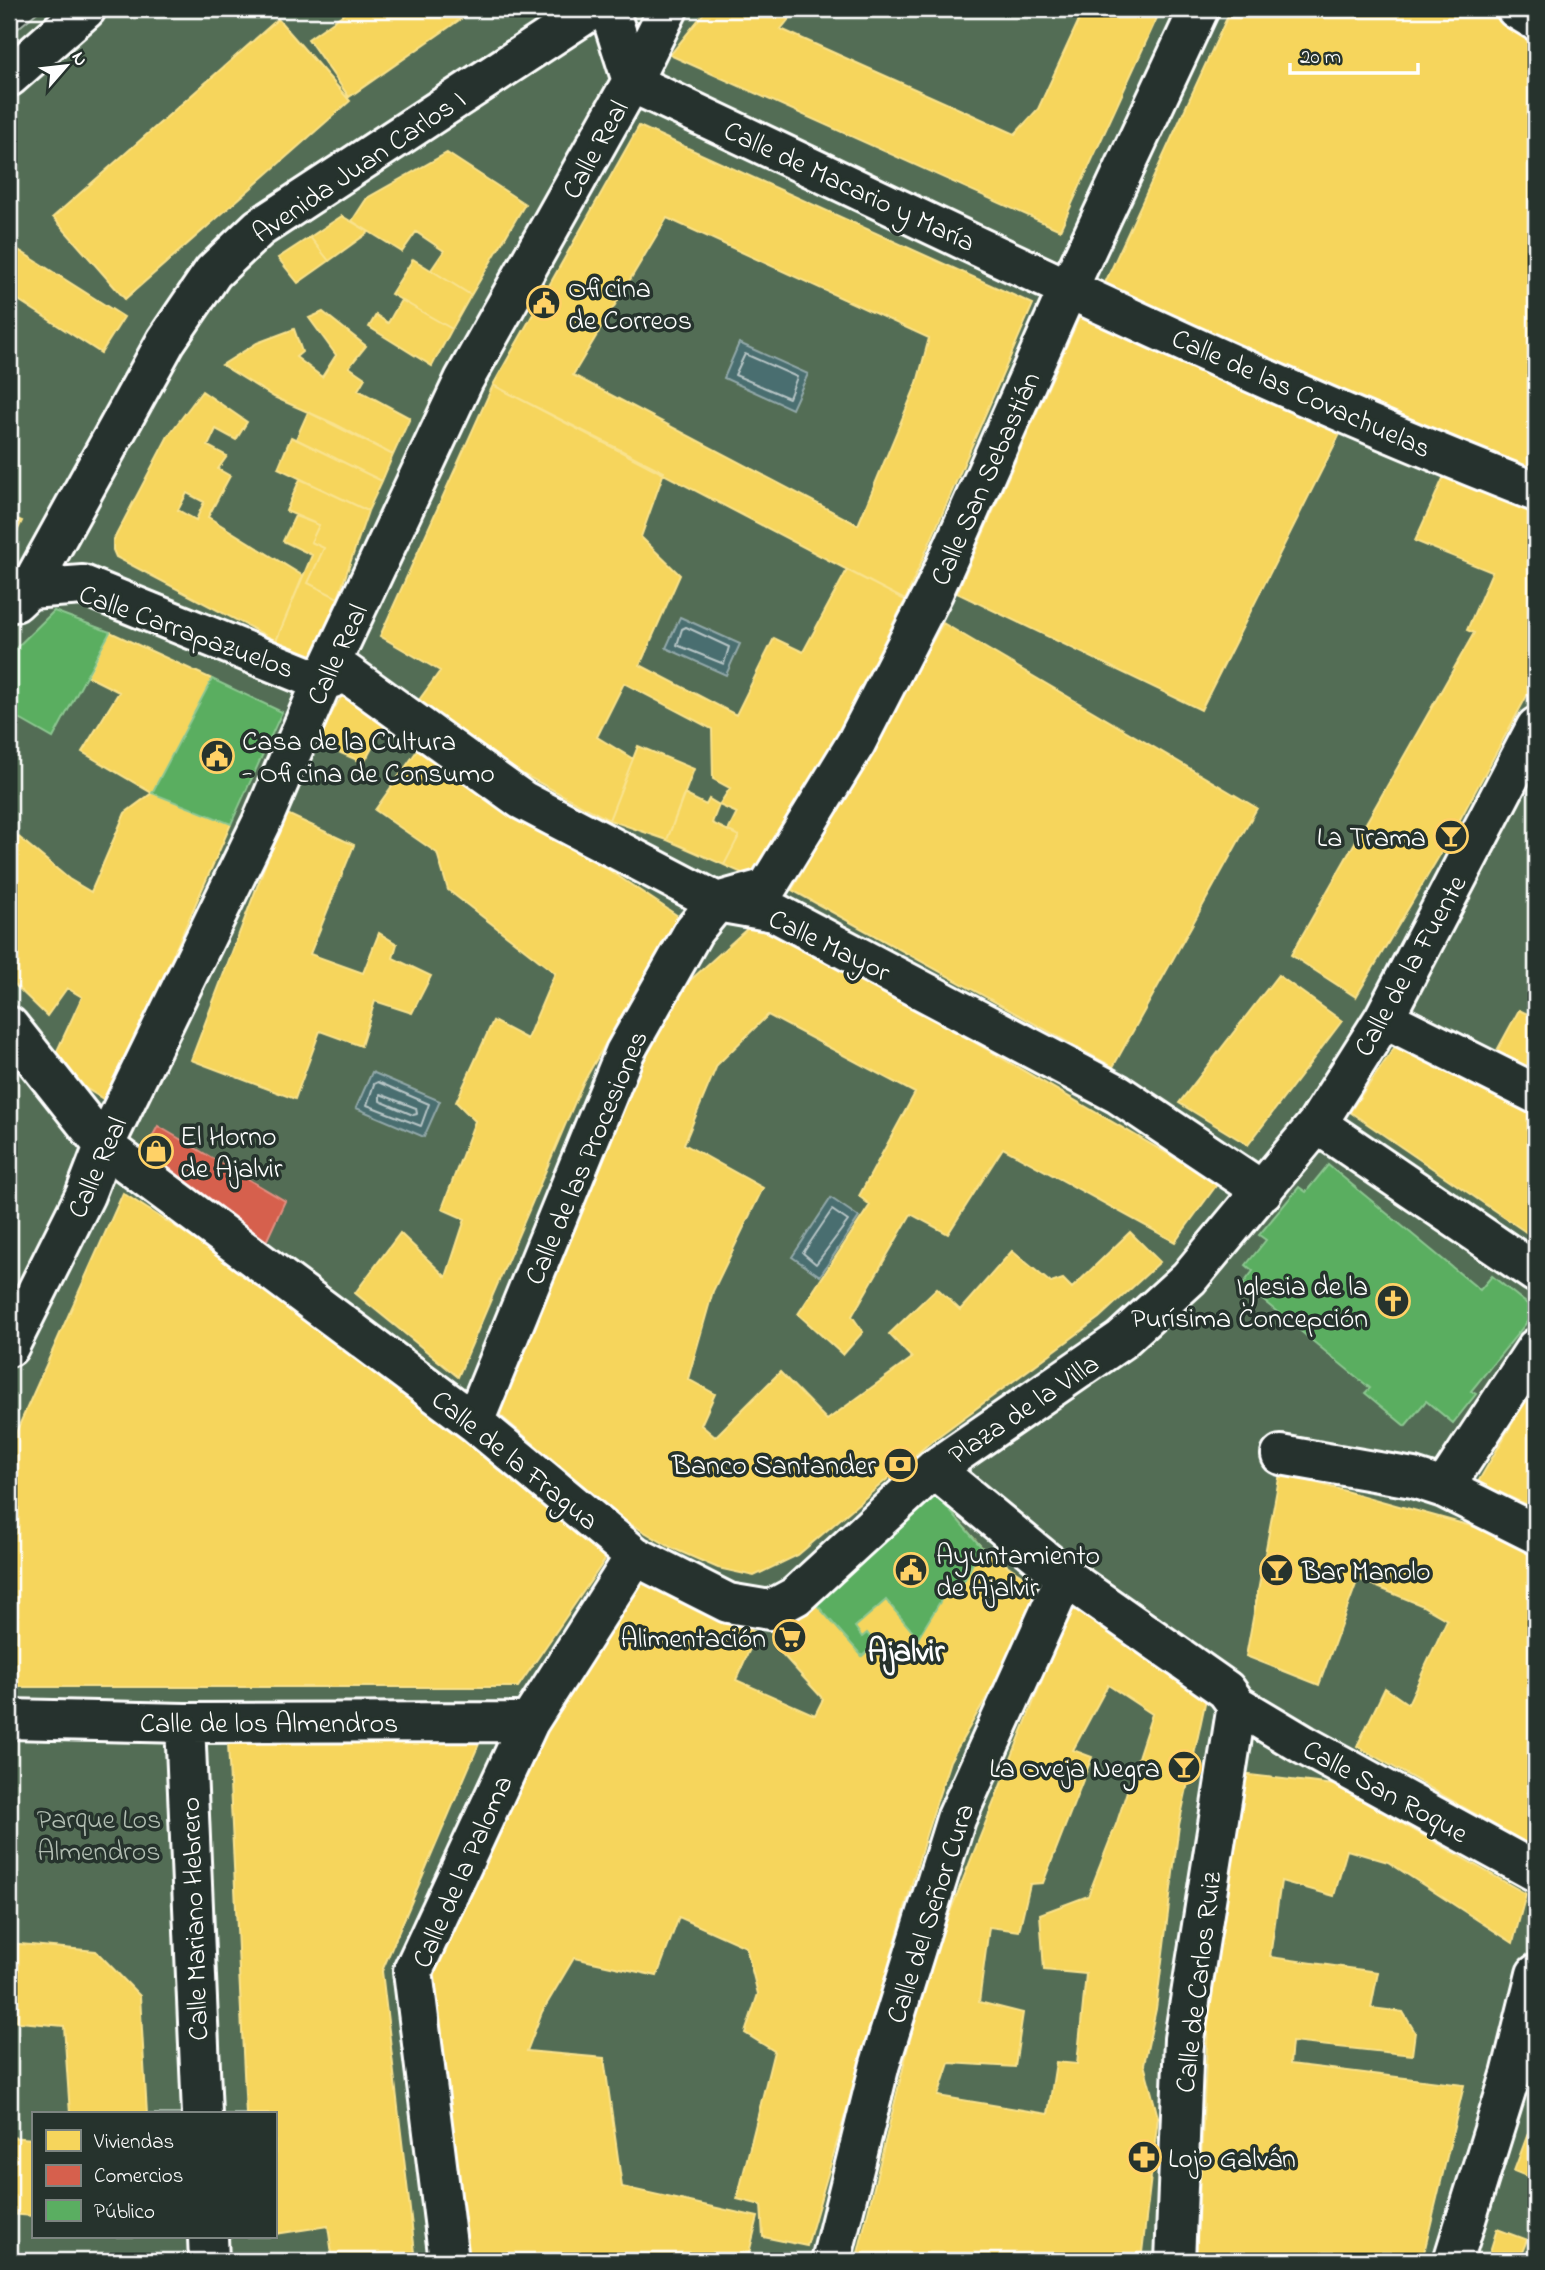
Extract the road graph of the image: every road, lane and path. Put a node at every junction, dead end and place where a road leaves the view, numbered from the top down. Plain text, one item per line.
1 (86, 9) edge
2 (593, 9) edge
3 (609, 9) edge
4 (667, 9) edge
5 (1199, 9) edge
6 (1516, 9) edge
7 (1536, 21) edge
8 (9, 77) edge
9 (632, 81) junction
10 (1069, 287) junction
11 (1536, 492) edge
12 (15, 594) edge
13 (323, 682) junction
14 (1536, 727) edge
15 (717, 902) junction
16 (1384, 1018) junction
17 (9, 1026) edge
18 (1536, 1094) edge
19 (1317, 1124) junction
20 (104, 1146) junction
21 (1263, 1191) junction
22 (1536, 1273) edge
23 (9, 1348) edge
24 (1536, 1348) edge
25 (474, 1422) junction
26 (1281, 1455) dead end
27 (934, 1469) junction
28 (1444, 1488) junction
29 (1536, 1534) edge
30 (635, 1556) junction
31 (1065, 1577) junction
32 (1237, 1705) junction
33 (9, 1719) edge
34 (529, 1722) junction
35 (185, 1723) junction
36 (1536, 1872) edge
37 (1536, 1973) edge
38 (1524, 2080) edge
39 (202, 2112) edge
40 (208, 2238) edge
41 (209, 2261) edge
42 (449, 2261) edge
43 (831, 2261) edge
44 (1175, 2261) edge
45 (1453, 2261) edge

1 - 8 street
2 - 12 street, Avenida Juan Carlos I
3 - 9 street
4 - 9 street, Calle Real
5 - 10 street, Calle San Sebastián
6 - 7 street
9 - 10 street, Calle de Macario y María
9 - 13 street, Calle Real
10 - 11 street, Calle de las Covachuelas
10 - 15 street, Calle San Sebastián
12 - 13 street, Calle Carrapazuelos
13 - 15 street, Calle Mayor
13 - 20 street, Calle Real
14 - 16 street, Calle de la Fuente
15 - 21 street, Calle Mayor
15 - 25 street, Calle de las Procesiones
16 - 18 street
16 - 19 street, Calle de la Fuente
17 - 20 street, Calle de la Fragua
19 - 21 street, Calle de la Fuente
19 - 22 street
20 - 23 street, Calle Real
20 - 25 street, Calle de la Fragua
21 - 27 street, Plaza de la Villa
24 - 28 street
25 - 30 street, Calle de la Fragua
26 - 28 street
27 - 30 street, Calle de la Fragua
27 - 31 street, Plaza de la Villa
28 - 29 street
30 - 34 street, Calle de la Paloma
31 - 32 street, Plaza de la Villa
31 - 43 street, Calle del Señor Cura
32 - 36 street, Calle San Roque
32 - 44 street, Calle de Carlos Ruiz
33 - 35 street, Calle de los Almendros
34 - 35 street, Calle de los Almendros
34 - 42 street, Calle de la Paloma
35 - 39 street, Calle Mariano Hebrero
37 - 38 street
38 - 45 street
40 - 41 street

